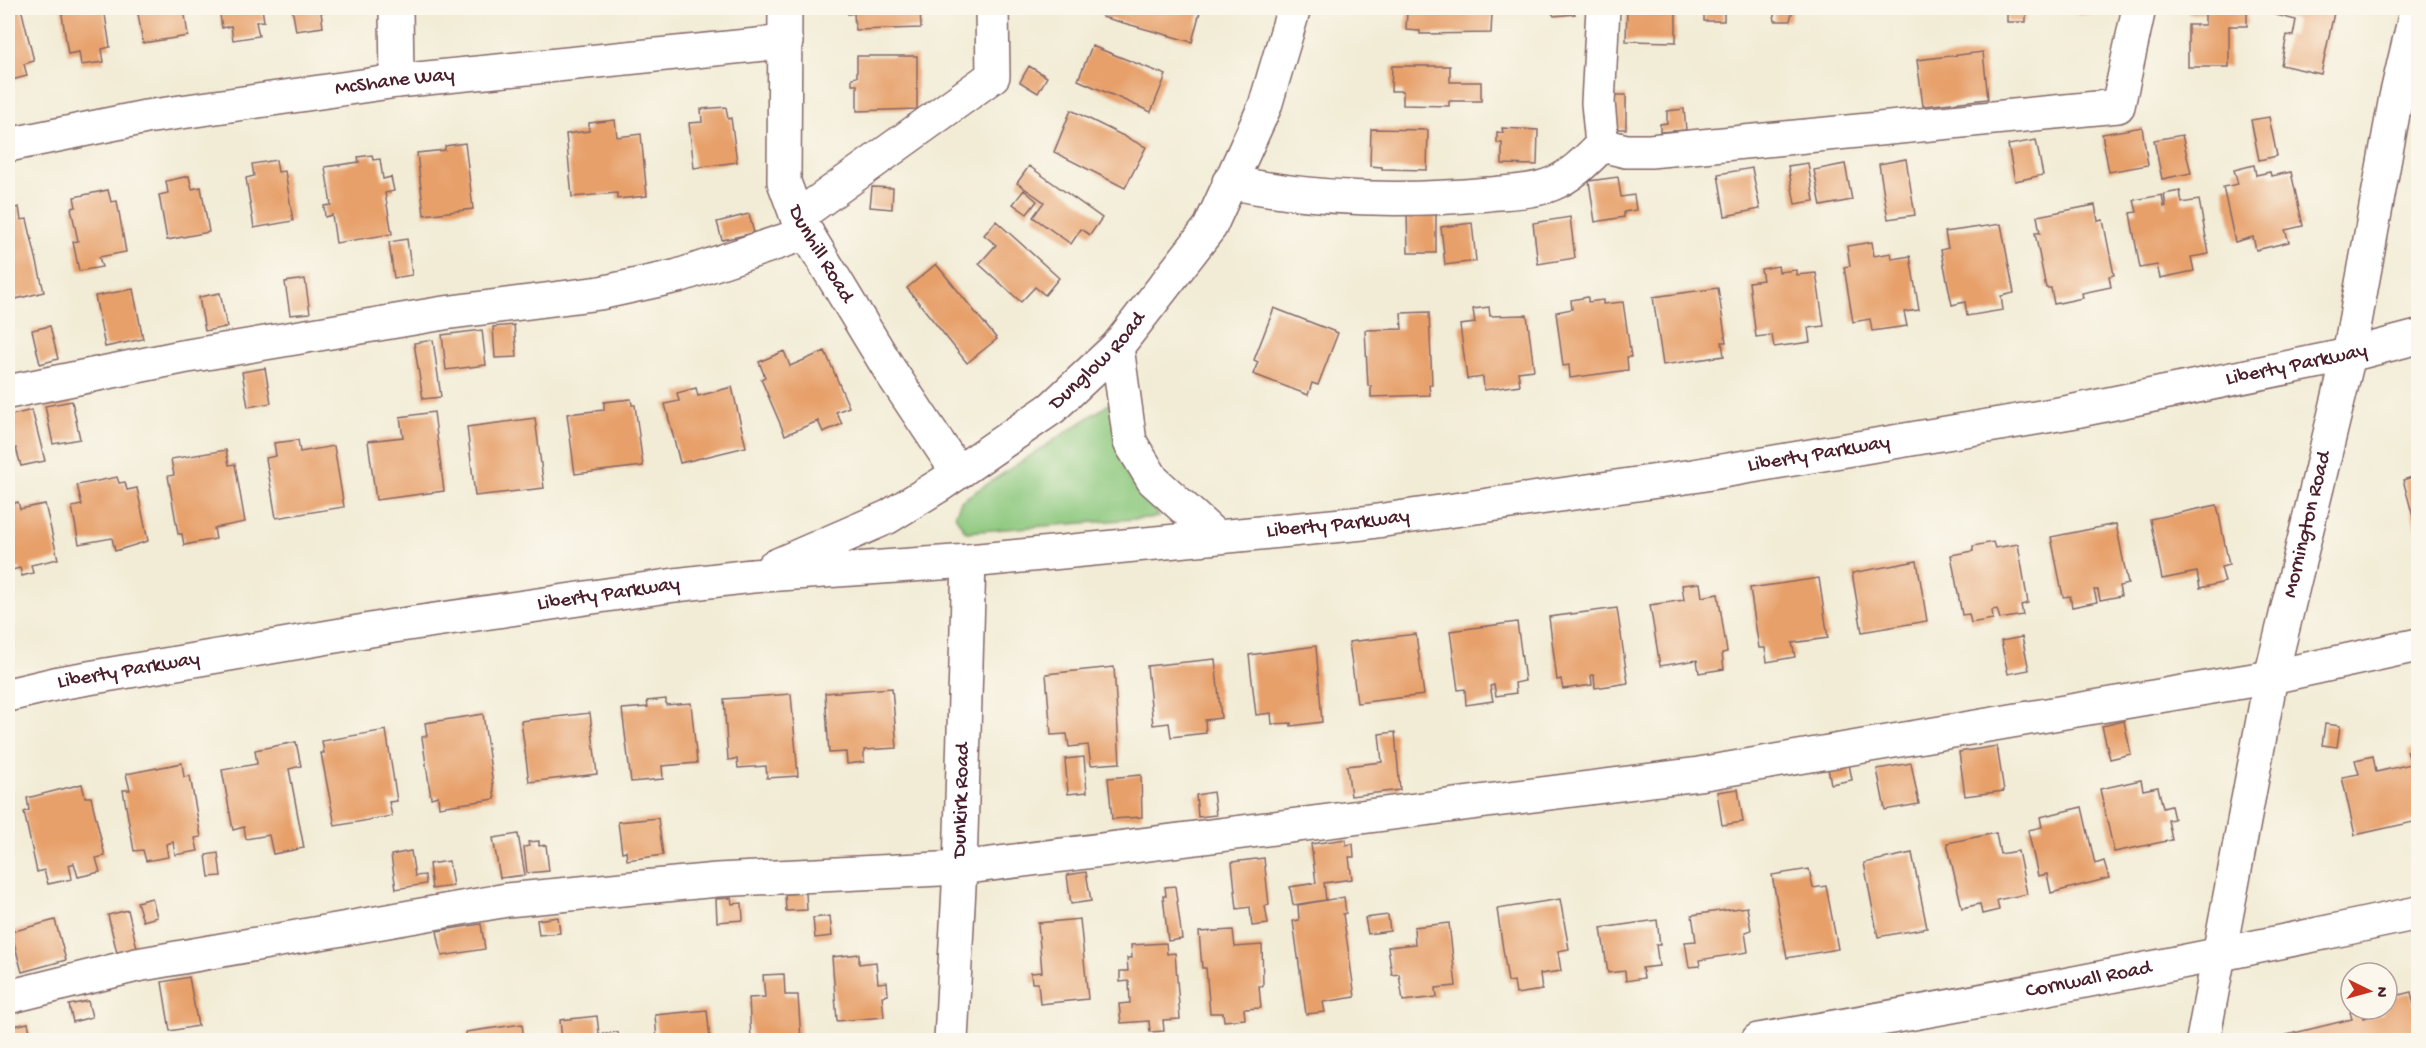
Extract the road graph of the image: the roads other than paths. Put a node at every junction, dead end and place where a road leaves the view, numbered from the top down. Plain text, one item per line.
1 (396, 8) edge
2 (785, 8) edge
3 (992, 8) edge
4 (1294, 8) edge
5 (1603, 8) edge
6 (2139, 8) edge
7 (2417, 8) edge
8 (786, 42) junction
9 (397, 81) junction
10 (8, 145) edge
11 (1602, 145) junction
12 (1229, 182) junction
13 (802, 225) junction
14 (2418, 337) edge
15 (1117, 347) junction
16 (2349, 355) junction
17 (8, 392) edge
18 (957, 471) junction
19 (1215, 536) junction
20 (969, 561) junction
21 (752, 576) junction
22 (2418, 645) edge
23 (2271, 677) junction
24 (8, 695) edge
25 (960, 868) junction
26 (2418, 913) edge
27 (2219, 956) junction
28 (8, 997) edge
29 (951, 1041) edge
30 (1758, 1041) edge
31 (2203, 1041) edge

1 - 9 street
2 - 8 street, Dunhill Road
3 - 13 street
4 - 12 street, Dunglow Road
5 - 11 street
6 - 11 street
7 - 16 street, Mornington Road
8 - 9 street, McShane Way
8 - 13 street, Dunhill Road
9 - 10 street, McShane Way
11 - 12 street
12 - 15 street, Dunglow Road
13 - 17 street
13 - 18 street, Dunhill Road
14 - 16 street, Liberty Parkway
15 - 18 street, Dunglow Road
15 - 19 street
16 - 19 street, Liberty Parkway
16 - 23 street, Mornington Road
18 - 21 street, Dunglow Road
19 - 20 street, Liberty Parkway
20 - 21 street, Liberty Parkway
20 - 25 street, Dunkirk Road
21 - 24 street, Liberty Parkway
22 - 23 street
23 - 25 street
23 - 27 street, Mornington Road
25 - 28 street
25 - 29 street, Dunkirk Road
26 - 27 street, Cornwall Road
27 - 30 street, Cornwall Road
27 - 31 street, Mornington Road

